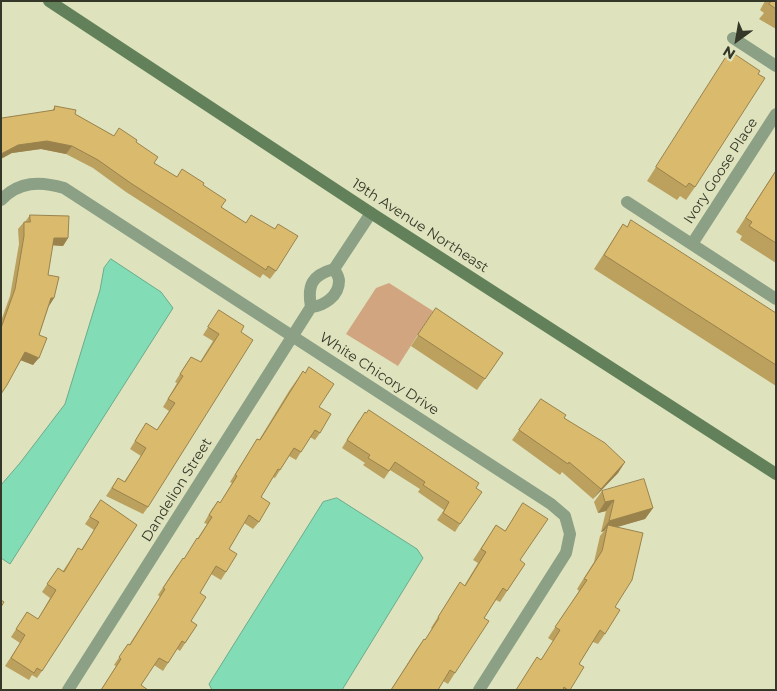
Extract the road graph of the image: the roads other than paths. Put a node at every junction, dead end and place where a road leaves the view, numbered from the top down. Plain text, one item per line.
1 (49, 1) edge
2 (733, 38) dead end
3 (776, 66) edge
4 (776, 114) edge
5 (1, 200) edge
6 (627, 202) dead end
7 (371, 213) junction
8 (692, 244) junction
9 (334, 269) junction
10 (776, 299) edge
11 (311, 307) junction
12 (292, 336) junction
13 (776, 474) edge
14 (68, 690) edge
15 (479, 690) edge

1 - 7 street, 19th Avenue Northeast
2 - 3 street
4 - 8 street, Ivory Goose Place
5 - 12 street, White Chicory Drive
6 - 8 street
7 - 9 street
7 - 13 street, 19th Avenue Northeast
8 - 10 street
9 - 11 street
9 - 11 street
11 - 12 street, Dandelion Street
12 - 14 street, Dandelion Street
12 - 15 street, White Chicory Drive

